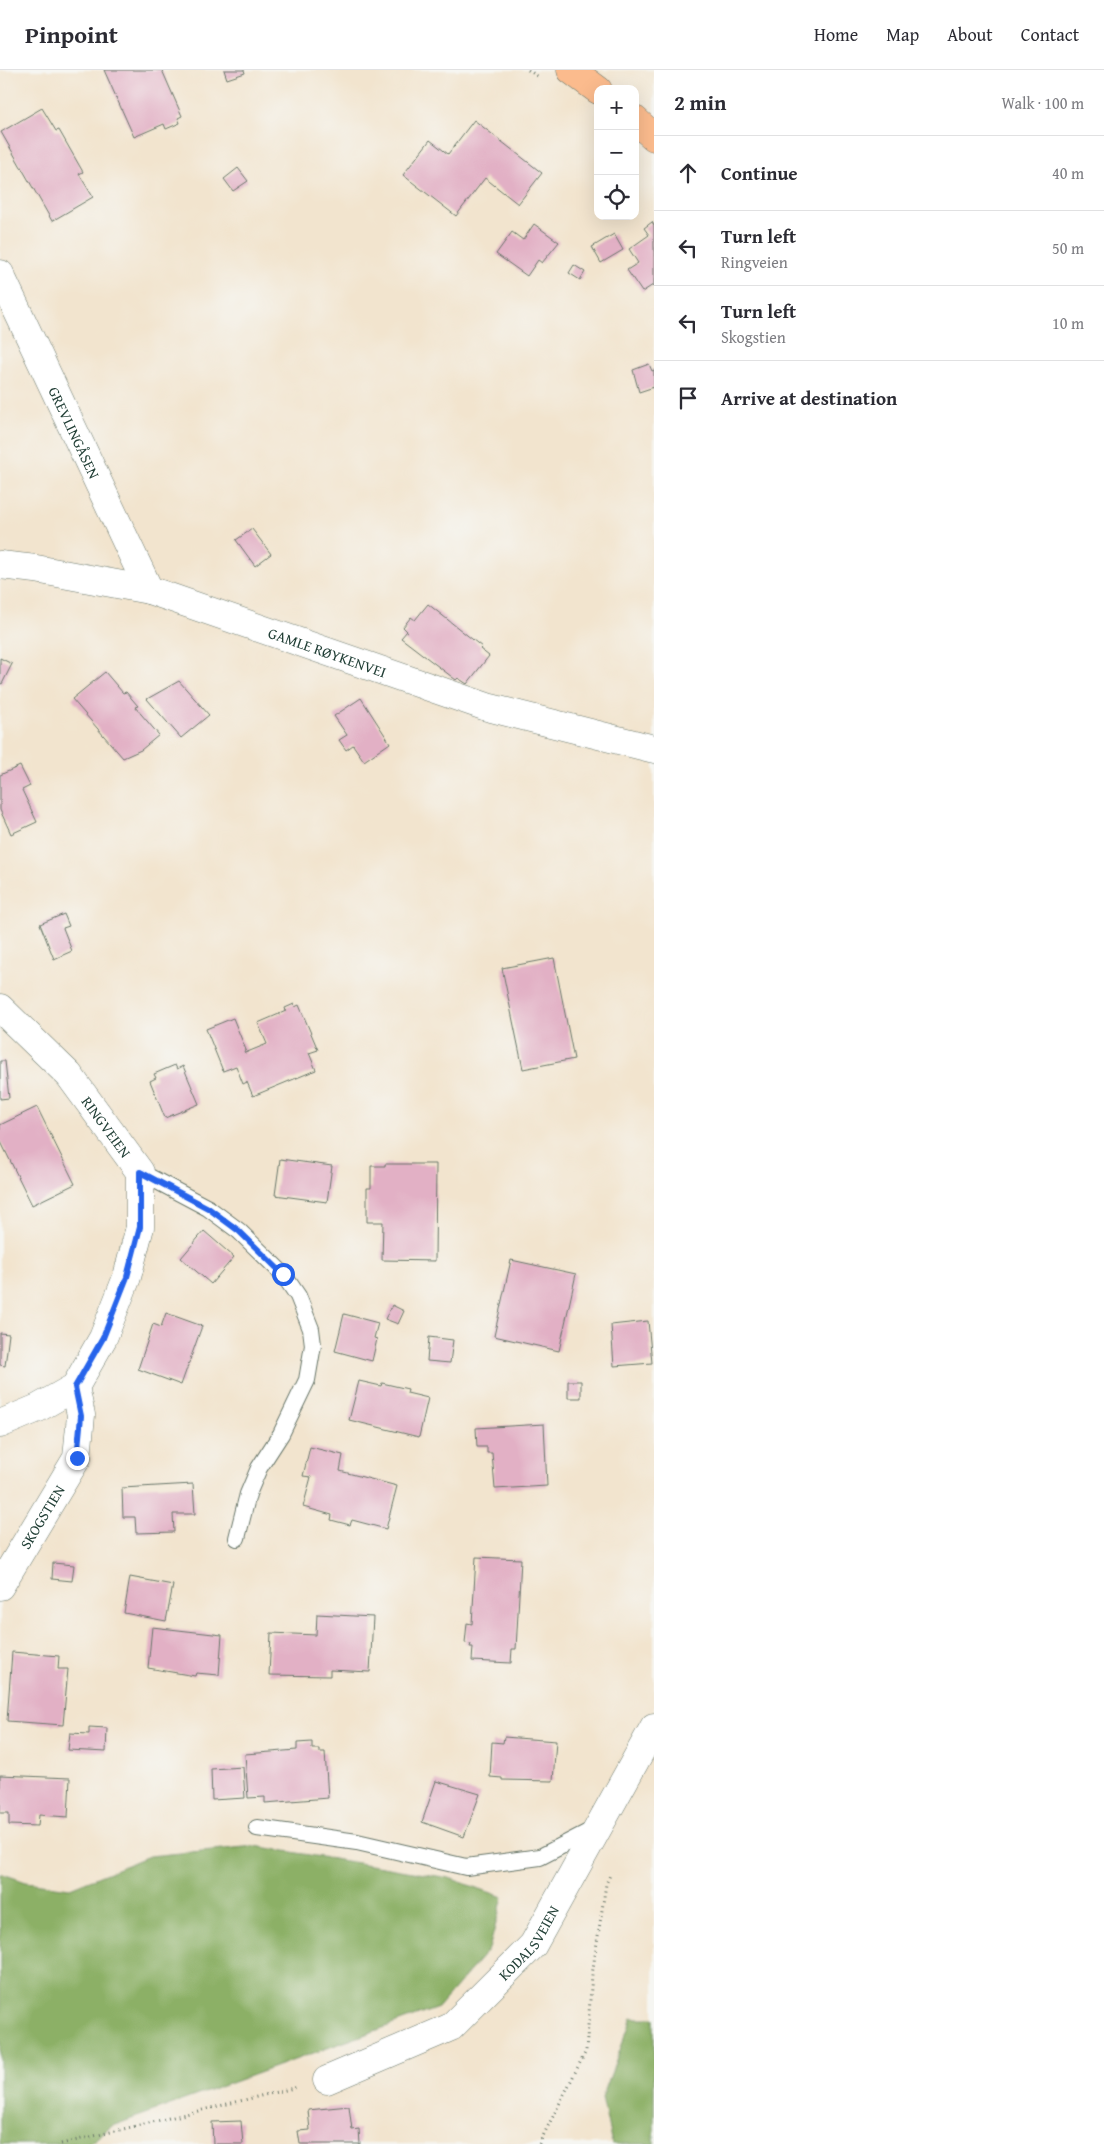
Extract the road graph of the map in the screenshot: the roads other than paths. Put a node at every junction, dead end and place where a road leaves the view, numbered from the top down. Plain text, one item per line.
1 (571, 70) edge
2 (594, 87) edge
3 (639, 124) edge
4 (654, 137) edge
5 (0, 274) edge
6 (0, 565) edge
7 (150, 590) junction
8 (654, 749) edge
9 (0, 1008) edge
10 (140, 1172) junction
11 (75, 1387) junction
12 (0, 1424) edge
13 (237, 1538) dead end
14 (0, 1586) edge
15 (654, 1727) edge
16 (600, 1826) junction
17 (257, 1828) dead end
18 (327, 2080) road end

1 - 2 main road
3 - 4 main road
5 - 7 street, GREVLINGÅSEN
6 - 7 street, GAMLE RØYKENVEI
7 - 8 street, GAMLE RØYKENVEI
9 - 10 street, RINGVEIEN
10 - 11 street, RINGVEIEN
10 - 13 lane
11 - 12 street
11 - 14 street, SKOGSTIEN
15 - 16 street, KODALSVEIEN
16 - 17 lane
16 - 18 street, KODALSVEIEN

